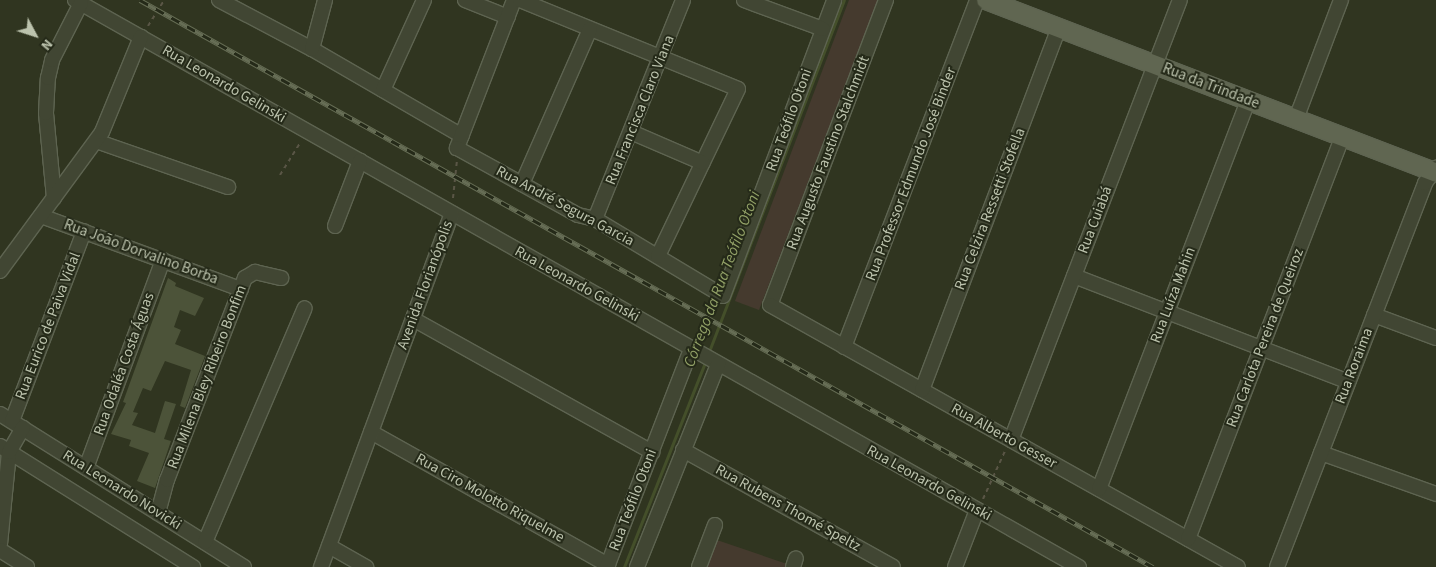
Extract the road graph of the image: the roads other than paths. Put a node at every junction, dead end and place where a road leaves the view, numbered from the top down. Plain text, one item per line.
1 (219, 0) edge
2 (324, 0) edge
3 (424, 0) edge
4 (465, 0) edge
5 (514, 0) edge
6 (520, 0) edge
7 (683, 0) edge
8 (744, 0) edge
9 (834, 0) edge
10 (886, 0) edge
11 (977, 0) edge
12 (986, 0) edge
13 (1180, 0) edge
14 (1341, 0) edge
15 (78, 2) edge
16 (241, 5) edge
17 (1013, 5) edge
18 (508, 17) junction
19 (1059, 28) junction
20 (590, 29) junction
21 (823, 29) junction
22 (141, 37) junction
23 (312, 49) junction
24 (661, 58) junction
25 (1155, 65) junction
26 (383, 90) junction
27 (1248, 100) junction
28 (1296, 119) junction
29 (631, 132) junction
30 (1342, 136) junction
31 (96, 141) junction
32 (460, 142) junction
33 (360, 161) junction
34 (703, 163) junction
35 (1436, 171) edge
36 (522, 184) junction
37 (228, 188) dead end
38 (54, 198) junction
39 (452, 213) junction
40 (41, 216) junction
41 (596, 219) junction
42 (334, 226) dead end
43 (84, 231) junction
44 (658, 256) junction
45 (162, 260) junction
46 (0, 271) edge
47 (1074, 276) junction
48 (281, 278) dead end
49 (241, 289) junction
50 (723, 296) joint
51 (770, 305) joint
52 (305, 308) dead end
53 (1167, 312) junction
54 (1374, 315) junction
55 (413, 319) junction
56 (1436, 338) edge
57 (844, 347) junction
58 (1261, 348) junction
59 (694, 350) junction
60 (715, 362) junction
61 (1348, 382) junction
62 (922, 390) junction
63 (0, 414) edge
64 (18, 425) junction
65 (371, 432) junction
66 (1011, 440) junction
67 (4, 449) edge
68 (683, 450) junction
69 (652, 452) junction
70 (1321, 453) junction
71 (86, 468) junction
72 (1099, 489) junction
73 (1436, 494) edge
74 (977, 510) junction
75 (158, 513) junction
76 (714, 524) dead end
77 (1188, 539) junction
78 (205, 542) junction
79 (0, 544) edge
80 (329, 546) junction
81 (0, 550) edge
82 (175, 562) edge
83 (608, 566) edge
84 (26, 567) edge
85 (193, 567) edge
86 (244, 567) edge
87 (321, 567) edge
88 (366, 567) edge
89 (637, 567) edge
90 (699, 567) edge
91 (892, 567) edge
92 (955, 567) edge
93 (1079, 567) edge
94 (1238, 567) edge
95 (1277, 567) edge

1 - 16 street, Rua André Segura Garcia
2 - 23 street
3 - 26 street
4 - 18 street
5 - 18 street
6 - 20 street
7 - 24 street, Rua Francisca Claro Viana
8 - 21 street
9 - 21 street, Rua Teófilo Otoni
10 - 51 street, Rua Augusto Faustino Stalchmidt
11 - 57 street, Rua Professor Edmundo José Binder
12 - 17 main road, Rua da Trindade
13 - 25 street, Rua Cuiabá
14 - 28 street
15 - 22 street, Rua Leonardo Gelinski
15 - 38 street
16 - 23 street, Rua André Segura Garcia
17 - 19 main road, Rua da Trindade
18 - 32 street
19 - 25 main road, Rua da Trindade
19 - 62 street, Rua Celzira Ressetti Stofella
20 - 24 street
20 - 36 street
21 - 50 street, Rua Teófilo Otoni
22 - 31 street
22 - 33 street, Rua Leonardo Gelinski
23 - 26 street, Rua André Segura Garcia
24 - 29 street, Rua Francisca Claro Viana
24 - 34 street
25 - 27 main road, Rua da Trindade
25 - 47 street, Rua Cuiabá
26 - 32 street, Rua André Segura Garcia
27 - 28 main road, Rua da Trindade
27 - 53 street, Rua Luíza Mahin
28 - 30 main road, Rua da Trindade
29 - 34 street
29 - 41 street, Rua Francisca Claro Viana
30 - 35 main road, Rua da Trindade
30 - 58 street, Rua Carlota Pereira de Queiroz
31 - 37 street
31 - 38 street
32 - 36 street, Rua André Segura Garcia
33 - 39 street, Rua Leonardo Gelinski
33 - 42 street
34 - 44 street
35 - 54 street, Rua Roraima
36 - 41 street, Rua André Segura Garcia
38 - 40 street
39 - 55 street, Avenida Florianópolis
39 - 59 street, Rua Leonardo Gelinski
40 - 43 street, Rua João Dorvalino Borba
40 - 46 street
41 - 44 street, Rua André Segura Garcia
43 - 45 street, Rua João Dorvalino Borba
43 - 64 street, Rua Eurico de Paiva Vidal
44 - 50 street, Rua André Segura Garcia
45 - 49 street, Rua João Dorvalino Borba
45 - 71 street, Rua Odaléa Costa Águas
47 - 53 street
47 - 66 street, Rua Cuiabá
48 - 49 street, Rua Milena Bley Ribeiro Bonfim
49 - 75 street, Rua Milena Bley Ribeiro Bonfim
51 - 57 street, Rua Alberto Gesser
52 - 78 street
53 - 58 street
53 - 72 street, Rua Luíza Mahin
54 - 56 street
54 - 61 street, Rua Roraima
55 - 65 street, Avenida Florianópolis
55 - 69 street
57 - 62 street, Rua Alberto Gesser
58 - 61 street
58 - 77 street, Rua Carlota Pereira de Queiroz
59 - 60 street, Rua Leonardo Gelinski
59 - 69 street, Rua Teófilo Otoni
60 - 68 street, Rua Teófilo Otoni
60 - 74 street, Rua Leonardo Gelinski
61 - 70 street, Rua Roraima
62 - 66 street, Rua Alberto Gesser
63 - 64 street, Rua Leonardo Novicki
64 - 67 street, Rua Eurico de Paiva Vidal
64 - 71 street, Rua Leonardo Novicki
65 - 80 street, Avenida Florianópolis
65 - 83 street, Rua Ciro Molotto Riquelme
66 - 72 street, Rua Alberto Gesser
67 - 79 street, Rua Eurico de Paiva Vidal
67 - 82 street, Rua Leonardo Novicki
68 - 89 street, Rua Teófilo Otoni
68 - 91 street, Rua Rubens Thomé Speltz
69 - 83 street, Rua Teófilo Otoni
70 - 73 street
70 - 95 street, Rua Roraima
71 - 75 street, Rua Leonardo Novicki
72 - 77 street, Rua Alberto Gesser
74 - 92 street
74 - 93 street, Rua Leonardo Gelinski
75 - 78 street, Rua Leonardo Novicki
76 - 90 street
77 - 94 street, Rua Alberto Gesser
78 - 86 street, Rua Leonardo Novicki
80 - 87 street, Avenida Florianópolis
80 - 88 street
81 - 84 street
82 - 85 street, Rua Leonardo Novicki

